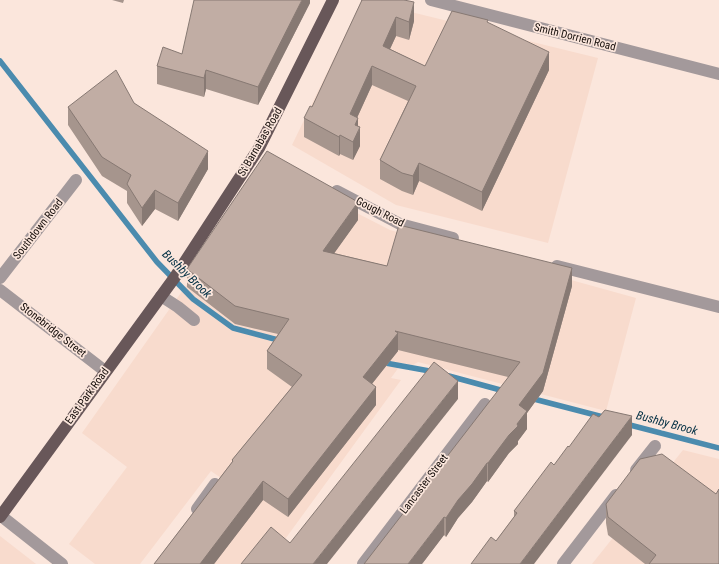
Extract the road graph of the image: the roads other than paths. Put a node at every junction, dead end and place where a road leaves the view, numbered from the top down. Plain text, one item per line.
1 (333, 0) edge
2 (431, 0) edge
3 (719, 74) edge
4 (259, 148) junction
5 (272, 156) edge
6 (76, 180) dead end
7 (326, 184) edge
8 (461, 240) edge
9 (544, 263) edge
10 (175, 277) joint
11 (0, 278) edge
12 (0, 290) edge
13 (164, 292) junction
14 (719, 307) edge
15 (194, 320) dead end
16 (105, 371) junction
17 (485, 404) dead end
18 (655, 446) dead end
19 (215, 484) edge
20 (0, 516) edge
21 (189, 521) edge
22 (62, 564) edge
23 (363, 564) edge
24 (563, 564) edge

1 - 4 main road, St Barnabas Road
2 - 3 street, Smith Dorrien Road
4 - 5 street
4 - 10 main road, St Barnabas Road
6 - 11 street, Southdown Road
7 - 8 street, Gough Road
9 - 14 street
10 - 13 main road, East Park Road
12 - 16 street, Stonebridge Street
13 - 15 street
13 - 16 main road, East Park Road
16 - 20 main road, East Park Road
17 - 23 street, Lancaster Street
18 - 24 street
19 - 21 street
20 - 22 street

